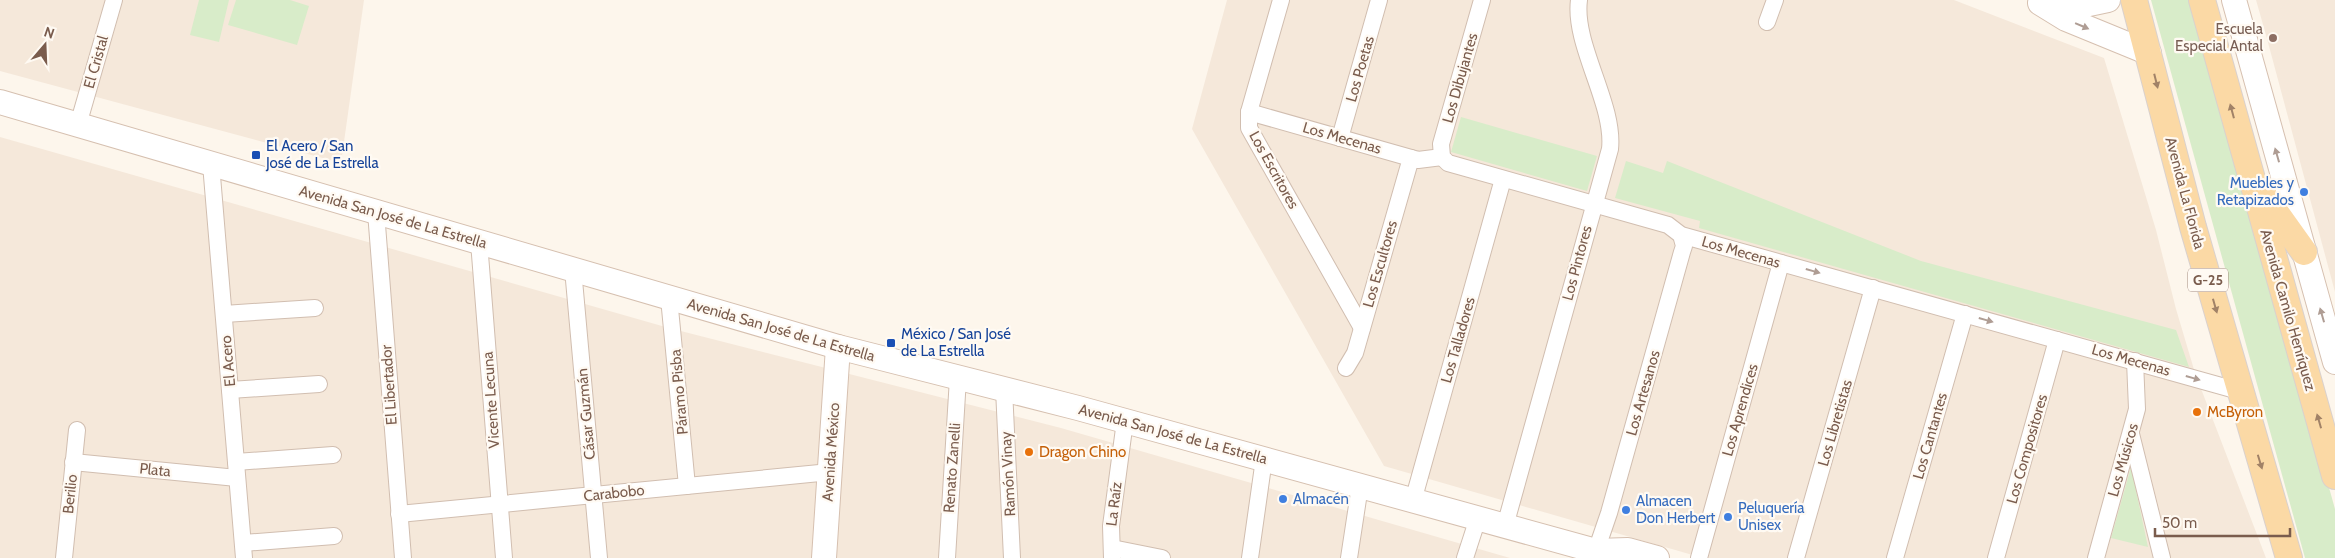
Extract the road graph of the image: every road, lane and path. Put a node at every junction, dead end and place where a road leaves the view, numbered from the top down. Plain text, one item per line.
1 (114, 0) edge
2 (1281, 0) edge
3 (1379, 0) edge
4 (1482, 0) edge
5 (1578, 0) edge
6 (1775, 0) edge
7 (2108, 0) edge
8 (2134, 0) edge
9 (2202, 0) edge
10 (2234, 0) edge
11 (2036, 1) edge
12 (1767, 22) dead end
13 (2149, 53) junction
14 (0, 102) edge
15 (1249, 112) junction
16 (78, 125) junction
17 (1340, 138) junction
18 (1442, 157) junction
19 (1410, 158) junction
20 (211, 164) junction
21 (2250, 175) junction
22 (1503, 179) junction
23 (1594, 205) junction
24 (376, 212) junction
25 (1682, 235) junction
26 (479, 242) junction
27 (2304, 252) junction
28 (1781, 263) junction
29 (573, 269) junction
30 (1873, 288) junction
31 (669, 298) junction
32 (315, 308) dead end
33 (224, 314) junction
34 (1966, 314) junction
35 (1362, 328) junction
36 (2057, 340) junction
37 (838, 347) junction
38 (2135, 361) junction
39 (2335, 362) edge
40 (1346, 368) dead end
41 (958, 378) junction
42 (319, 384) dead end
43 (1004, 389) junction
44 (230, 390) junction
45 (2239, 390) junction
46 (1126, 421) junction
47 (77, 430) dead end
48 (2131, 434) junction
49 (333, 455) dead end
50 (1264, 459) junction
51 (73, 462) junction
52 (237, 470) junction
53 (830, 472) junction
54 (2335, 476) edge
55 (687, 486) junction
56 (1360, 486) junction
57 (593, 495) junction
58 (1413, 501) junction
59 (500, 504) junction
60 (399, 514) junction
61 (1478, 518) junction
62 (1505, 526) junction
63 (334, 536) dead end
64 (243, 551) edge
65 (1112, 553) edge
66 (1593, 554) edge
67 (64, 558) edge
68 (403, 558) edge
69 (504, 558) edge
70 (599, 558) edge
71 (824, 558) edge
72 (947, 558) edge
73 (1012, 558) edge
74 (1162, 558) edge
75 (1250, 558) edge
76 (1349, 558) edge
77 (1465, 558) edge
78 (1657, 558) edge
79 (1699, 558) edge
80 (1796, 558) edge
81 (1896, 558) edge
82 (1996, 558) edge
83 (2096, 558) edge
84 (2162, 558) edge
85 (2289, 558) edge

1 - 16 street, El Cristal
2 - 15 street, Los Escritores
3 - 17 street, Los Poetas
4 - 18 street, Los Dibujantes
5 - 23 street, Los Pintores
6 - 12 street
7 - 11 main road
8 - 13 main road, Avenida La Florida / G-25
21 -> 9 main road, Avenida Camilo Henríquez
27 -> 10 main road, Avenida Camilo Henríquez
11 -> 13 main road
13 -> 45 main road, Avenida La Florida / G-25
14 - 16 main road, Avenida San José de La Estrella
15 - 17 street, Los Mecenas
15 - 35 street, Los Escritores
16 - 20 main road, Avenida San José de La Estrella
17 - 19 street, Los Mecenas
18 - 19 street, Los Mecenas
18 - 22 street, Los Mecenas
19 - 35 street, Los Escultores
20 - 24 main road, Avenida San José de La Estrella
20 - 33 street, El Acero
21 - 27 main road
54 -> 21 main road, Avenida Camilo Henríquez
22 - 23 street, Los Mecenas
22 - 58 street, Los Talladores
23 - 25 street, Los Mecenas
23 - 62 street, Los Pintores
24 - 26 main road, Avenida San José de La Estrella
24 - 60 street, El Libertador
25 - 28 street, Los Mecenas
25 - 66 street, Los Artesanos
26 - 29 main road, Avenida San José de La Estrella
26 - 59 street, Vicente Lecuna
39 -> 27 main road, Avenida Camilo Henríquez
28 -> 30 street, Los Mecenas
28 - 79 street, Los Aprendices
29 - 31 main road, Avenida San José de La Estrella
29 - 57 street, Cásar Guzmán
30 - 34 street, Los Mecenas
30 - 80 street, Los Libretistas
31 - 37 main road, Avenida San José de La Estrella
31 - 55 street, Páramo Pisba
32 - 33 street
33 - 44 street, El Acero
34 -> 36 street, Los Mecenas
34 - 81 street, Los Cantantes
35 - 40 street, Los Escultores
36 - 38 street, Los Mecenas
36 - 82 street, Los Compositores
37 - 41 main road, Avenida San José de La Estrella
37 - 53 main road, Avenida México
38 -> 45 street, Los Mecenas
38 - 48 street, Los Músicos
41 - 43 main road, Avenida San José de La Estrella
41 - 72 street, Renato Zanelli
42 - 44 street
43 - 46 main road, Avenida San José de La Estrella
43 - 73 street, Ramón Vinay
44 - 52 street, El Acero
45 -> 85 main road, Avenida La Florida / G-25
46 - 50 main road, Avenida San José de La Estrella
46 - 65 street, La Raíz
47 - 51 street, Berilio
48 - 83 street, Los Músicos
48 - 84 street
49 - 52 street, Plata
50 - 56 main road, Avenida San José de La Estrella
50 - 75 street
51 - 52 street, Plata
51 - 67 street, Berilio
52 - 64 street, El Acero
53 - 55 street, Carabobo
53 - 71 main road, Avenida México
55 - 57 street, Carabobo
56 - 58 main road, Avenida San José de La Estrella
56 - 76 street
57 - 59 street, Carabobo
57 - 70 street, Cásar Guzmán
58 - 61 main road, Avenida San José de La Estrella
59 - 60 street, Carabobo
59 - 69 street, Vicente Lecuna
60 - 68 street, El Libertador
61 - 62 main road, Avenida San José de La Estrella
61 - 77 street
62 - 66 main road, Avenida San José de La Estrella
63 - 64 street
65 - 74 street
66 - 78 main road, Avenida San José de La Estrella

